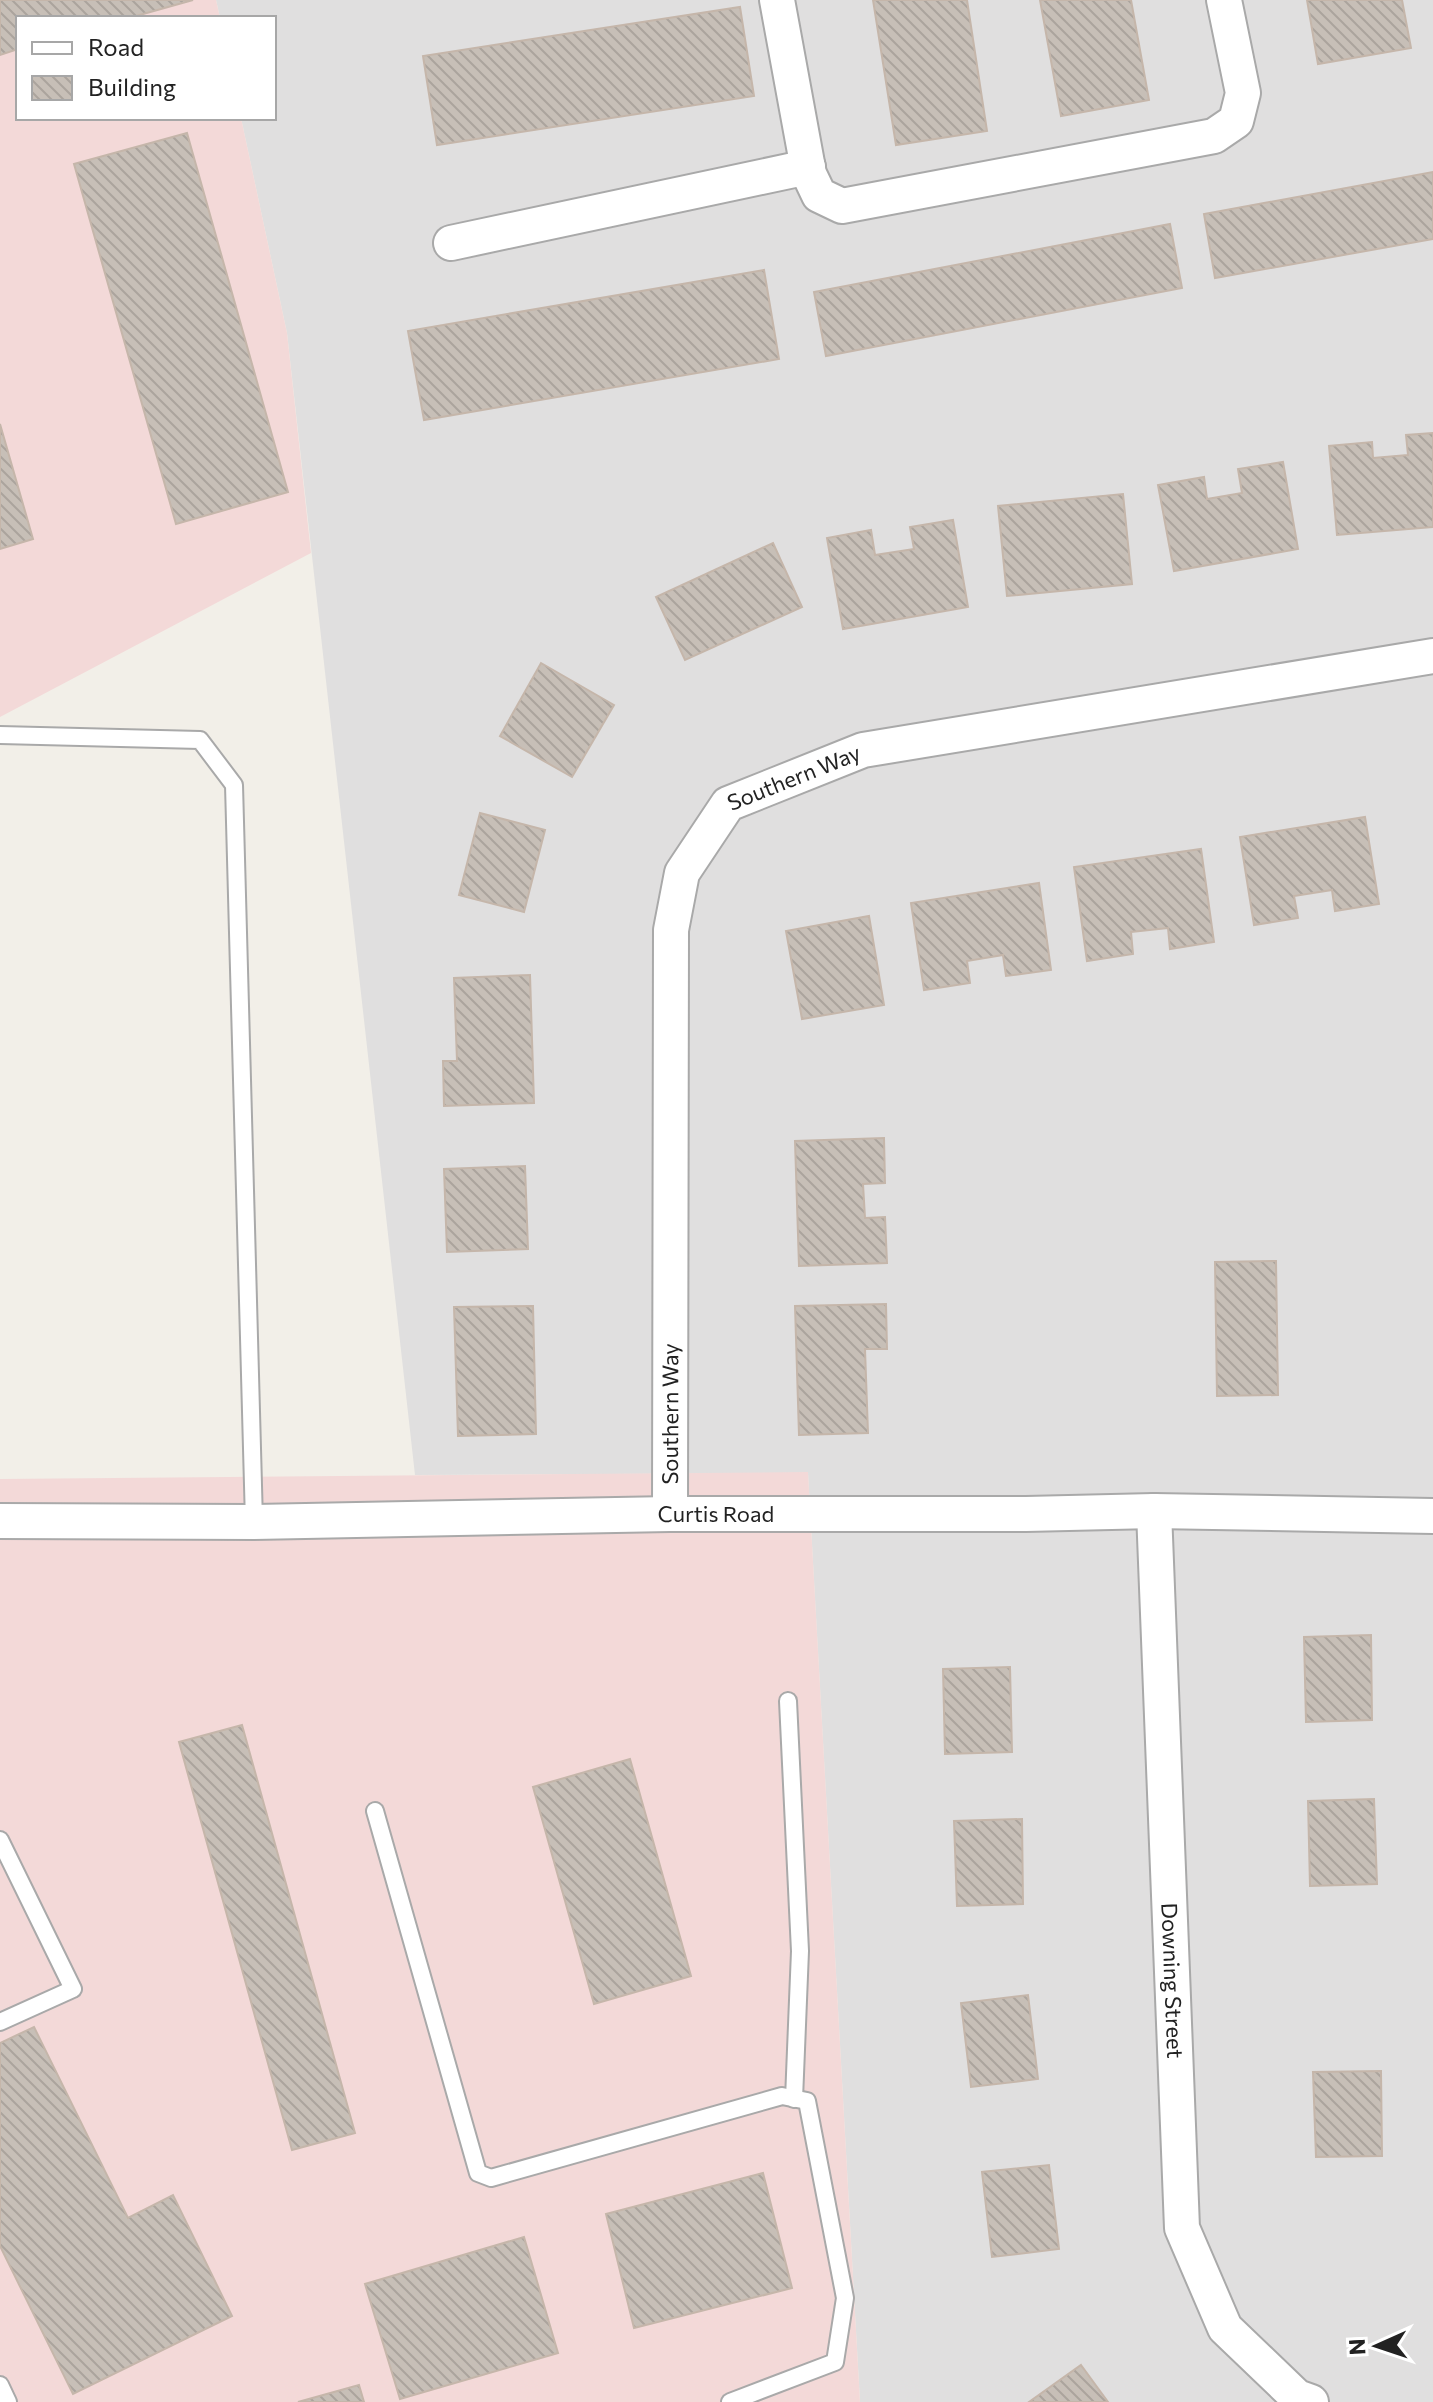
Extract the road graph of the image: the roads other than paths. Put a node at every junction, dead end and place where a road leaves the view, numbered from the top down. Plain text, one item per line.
1 (777, 0) edge
2 (1224, 0) edge
3 (808, 167) junction
4 (451, 243) dead end
5 (1433, 656) edge
6 (0, 735) edge
7 (1154, 1511) junction
8 (670, 1514) junction
9 (1433, 1516) edge
10 (0, 1521) edge
11 (254, 1522) junction
12 (788, 1701) dead end
13 (375, 1811) dead end
14 (0, 1840) edge
15 (0, 2022) edge
16 (794, 2099) junction
17 (0, 2385) edge
18 (8, 2402) edge
19 (730, 2402) edge
20 (1311, 2402) edge

1 - 3 street
2 - 3 street
3 - 4 street
5 - 8 street, Southern Way
6 - 11 lane
7 - 8 street, Curtis Road
7 - 9 street, Curtis Road
7 - 20 street, Downing Street
8 - 11 street, Curtis Road
10 - 11 street, Curtis Road
12 - 16 lane
13 - 16 lane
14 - 15 lane
16 - 19 lane
17 - 18 lane

